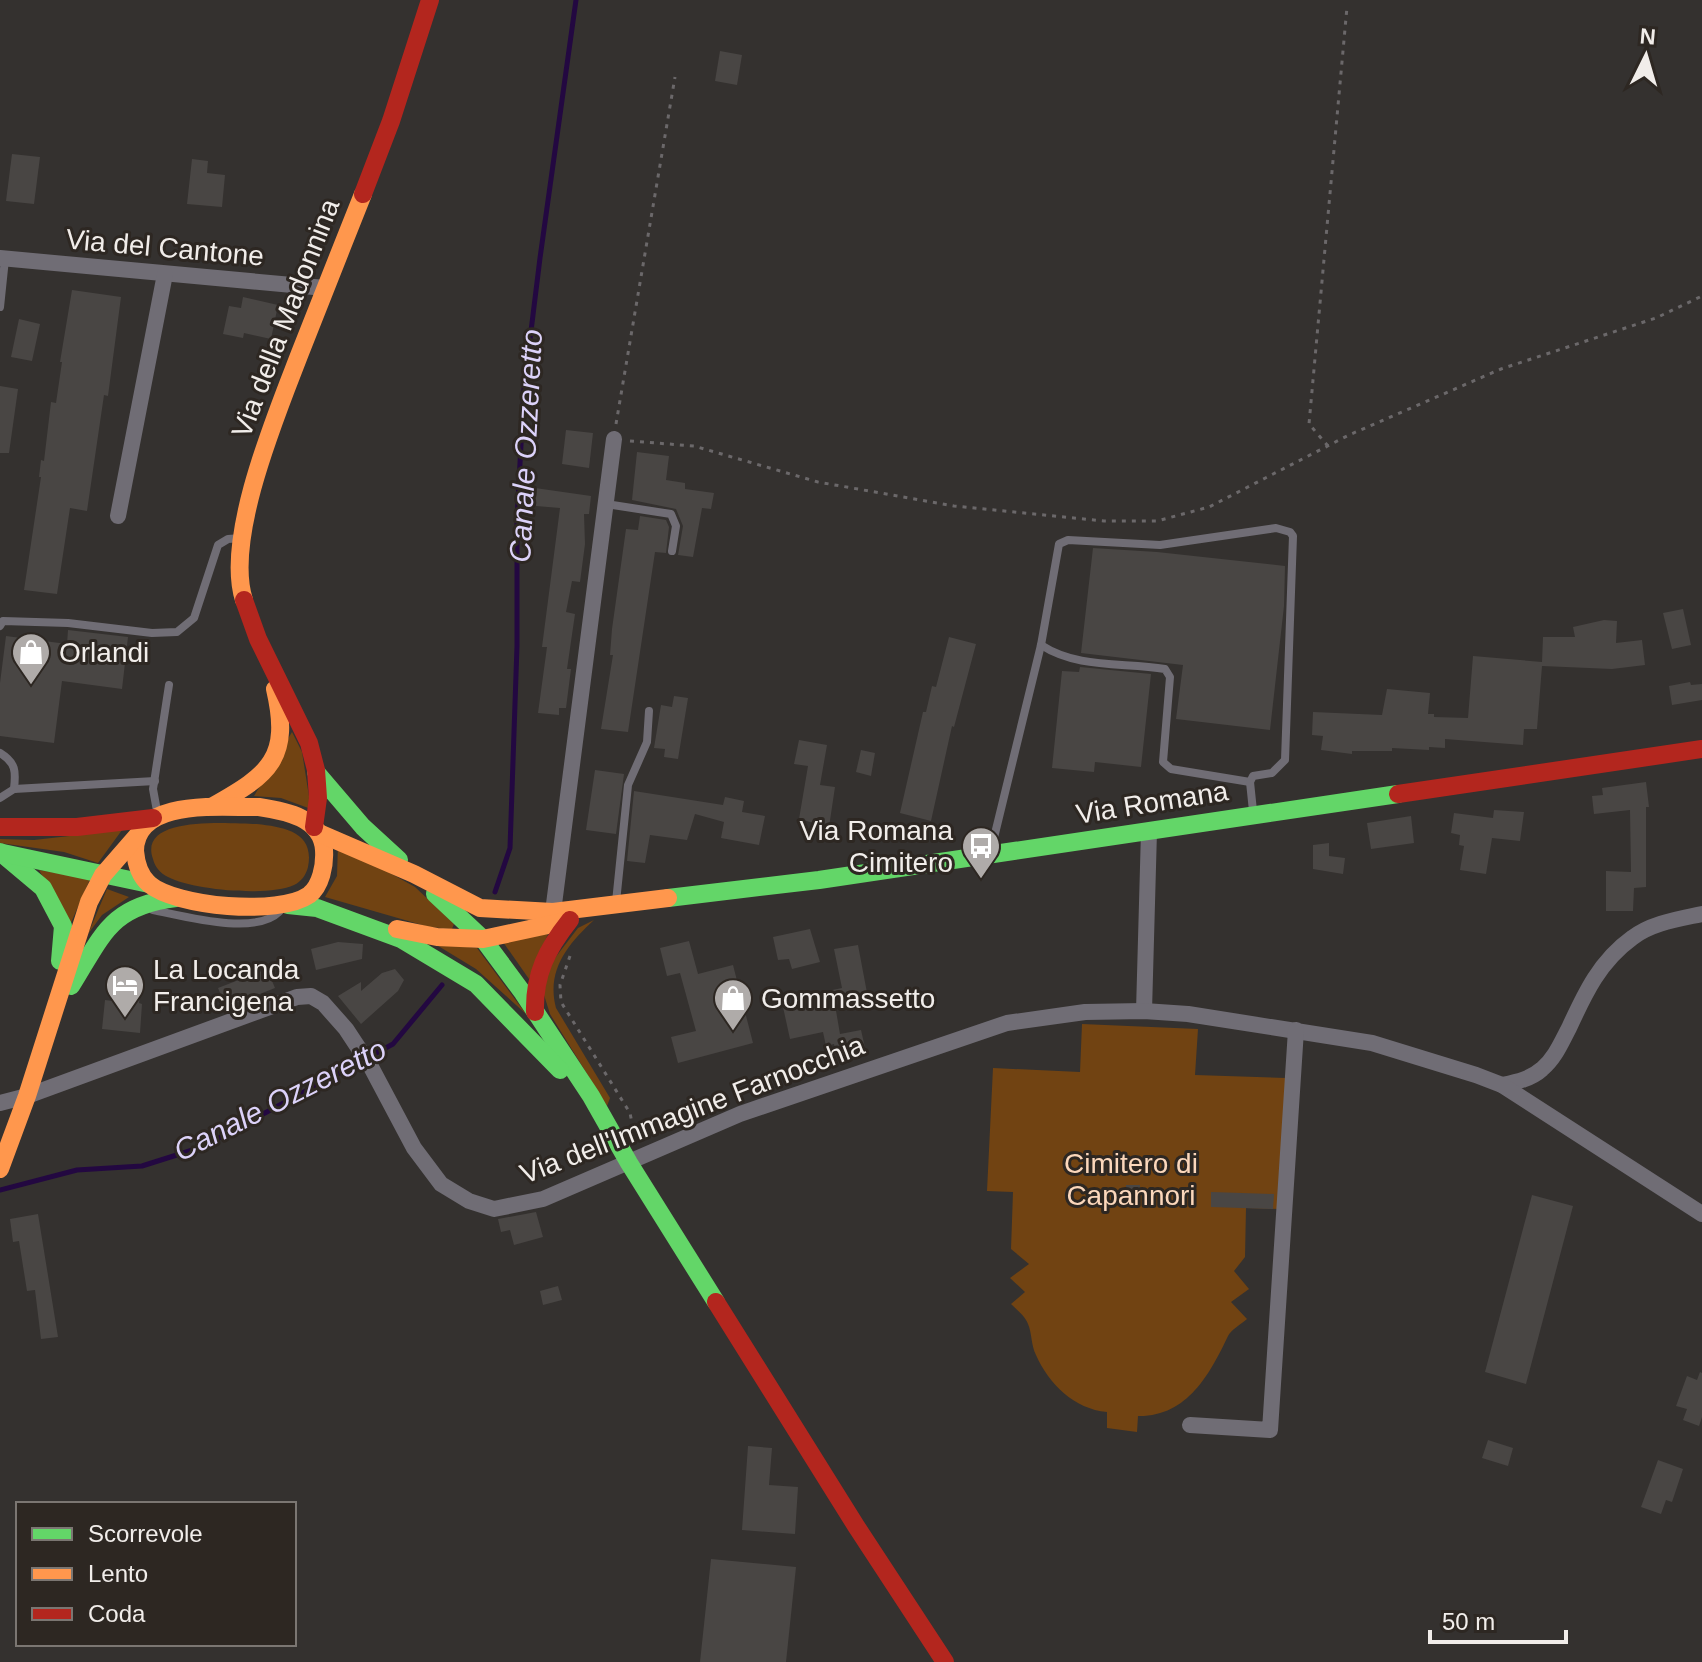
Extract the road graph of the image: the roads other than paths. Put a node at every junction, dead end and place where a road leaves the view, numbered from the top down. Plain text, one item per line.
1 (430, 0) edge
2 (2, 258) edge
3 (165, 274) junction
4 (325, 288) junction
5 (0, 307) edge
6 (614, 439) road end
7 (605, 504) junction
8 (118, 516) dead end
9 (242, 538) junction
10 (672, 551) dead end
11 (1, 622) edge
12 (1041, 645) junction
13 (267, 660) junction
14 (169, 685) dead end
15 (649, 711) dead end
16 (1702, 749) edge
17 (0, 753) edge
18 (316, 772) junction
19 (155, 781) junction
20 (1250, 782) junction
21 (14, 789) junction
22 (0, 798) edge
23 (206, 809) junction
24 (1253, 816) junction
25 (156, 817) junction
26 (0, 827) edge
27 (316, 830) junction
28 (1149, 831) junction
29 (137, 836) junction
30 (0, 852) edge
31 (990, 855) junction
32 (414, 874) junction
33 (103, 875) junction
34 (149, 884) junction
35 (178, 898) junction
36 (285, 905) junction
37 (133, 907) junction
38 (613, 907) junction
39 (1702, 914) edge
40 (561, 916) junction
41 (355, 920) junction
42 (483, 939) junction
43 (56, 1008) junction
44 (1144, 1011) junction
45 (535, 1012) junction
46 (1296, 1030) junction
47 (1502, 1085) junction
48 (27, 1096) junction
49 (0, 1103) edge
50 (597, 1110) junction
51 (629, 1163) junction
52 (0, 1169) edge
53 (1702, 1214) edge
54 (1190, 1425) dead end
55 (945, 1662) edge

1 - 4 main road, Via della Madonnina
2 - 3 street, Via del Cantone
2 - 5 lane
3 - 4 street, Via del Cantone
3 - 8 street
4 - 9 main road, Via della Madonnina
6 - 7 street
7 - 10 lane
7 - 40 street
9 - 11 lane
9 - 13 main road, Via della Madonnina
12 - 20 lane
12 - 20 lane
12 - 31 lane
13 - 18 main road
13 - 23 main road
14 - 19 lane
15 - 38 lane
16 - 24 main road, Via Romana
17 - 21 lane
18 - 27 main road
18 - 32 main road
19 - 21 lane
19 - 25 lane
20 - 24 lane
21 - 22 lane
23 - 25 main road
23 - 27 main road
24 - 28 main road, Via Romana
25 - 26 main road
25 - 29 main road
27 - 32 main road
27 - 36 main road
28 - 31 main road, Via Romana
28 - 44 street
29 - 33 main road
29 - 34 main road
30 - 33 main road
30 - 43 main road
31 - 38 main road, Via Romana
32 - 40 main road
32 - 42 main road
33 - 34 main road
33 - 43 main road
34 - 35 main road
35 - 36 main road
35 - 37 main road
36 - 37 lane
36 - 41 main road
37 - 43 main road
38 - 40 main road, Via Romana
39 - 47 street
40 - 42 main road
40 - 45 main road
41 - 42 main road
41 - 50 main road
42 - 45 main road
43 - 48 main road
44 - 46 street, Via dell'Immagine Farnocchia
44 - 51 street, Via dell'Immagine Farnocchia
45 - 50 main road
46 - 47 street, Via dell'Immagine Farnocchia
46 - 54 street
47 - 53 street, Via dell'Immagine Farnocchia
48 - 49 street
48 - 51 street, Via dell'Immagine Farnocchia
48 - 52 main road
50 - 51 main road
51 - 55 main road

